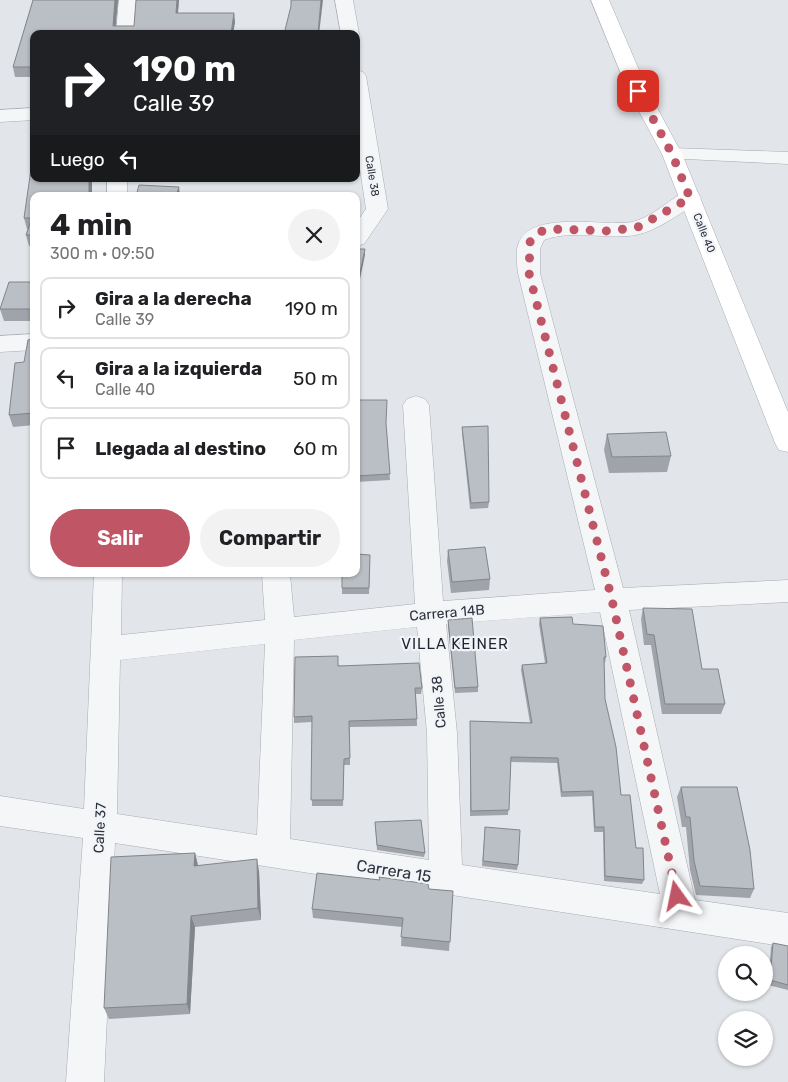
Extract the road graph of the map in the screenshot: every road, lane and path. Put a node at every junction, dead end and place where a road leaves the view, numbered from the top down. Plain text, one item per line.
1 (128, 0) edge
2 (344, 0) edge
3 (600, 0) edge
4 (125, 30) edge
5 (349, 30) edge
6 (30, 114) edge
7 (360, 115) edge
8 (0, 116) edge
9 (672, 154) junction
10 (788, 158) edge
11 (690, 198) junction
12 (360, 234) edge
13 (30, 342) edge
14 (0, 344) edge
15 (416, 405) dead end
16 (788, 443) edge
17 (108, 577) edge
18 (276, 577) edge
19 (788, 591) edge
20 (612, 600) junction
21 (430, 614) junction
22 (280, 630) junction
23 (107, 649) junction
24 (0, 811) edge
25 (100, 827) junction
26 (273, 853) junction
27 (446, 879) junction
28 (681, 914) junction
29 (788, 930) edge
30 (84, 1082) edge

1 - 4 street
2 - 5 street
3 - 9 street, Calle 40
6 - 8 street
7 - 12 street, Calle 38
9 - 10 street
9 - 11 street, Calle 40
11 - 16 street, Calle 40
11 - 20 street
13 - 14 street
15 - 21 street, Calle 38
17 - 23 street, Calle 37
18 - 22 street
19 - 20 street, Carrera 14B
20 - 21 street, Carrera 14B
20 - 28 street
21 - 22 street, Carrera 14B
21 - 27 street, Calle 38
22 - 23 street, Carrera 14B
22 - 26 street
23 - 25 street, Calle 37
24 - 25 street, Carrera 15
25 - 26 street, Carrera 15
25 - 30 street, Calle 37
26 - 27 street, Carrera 15
27 - 28 street, Carrera 15
28 - 29 street, Carrera 15

